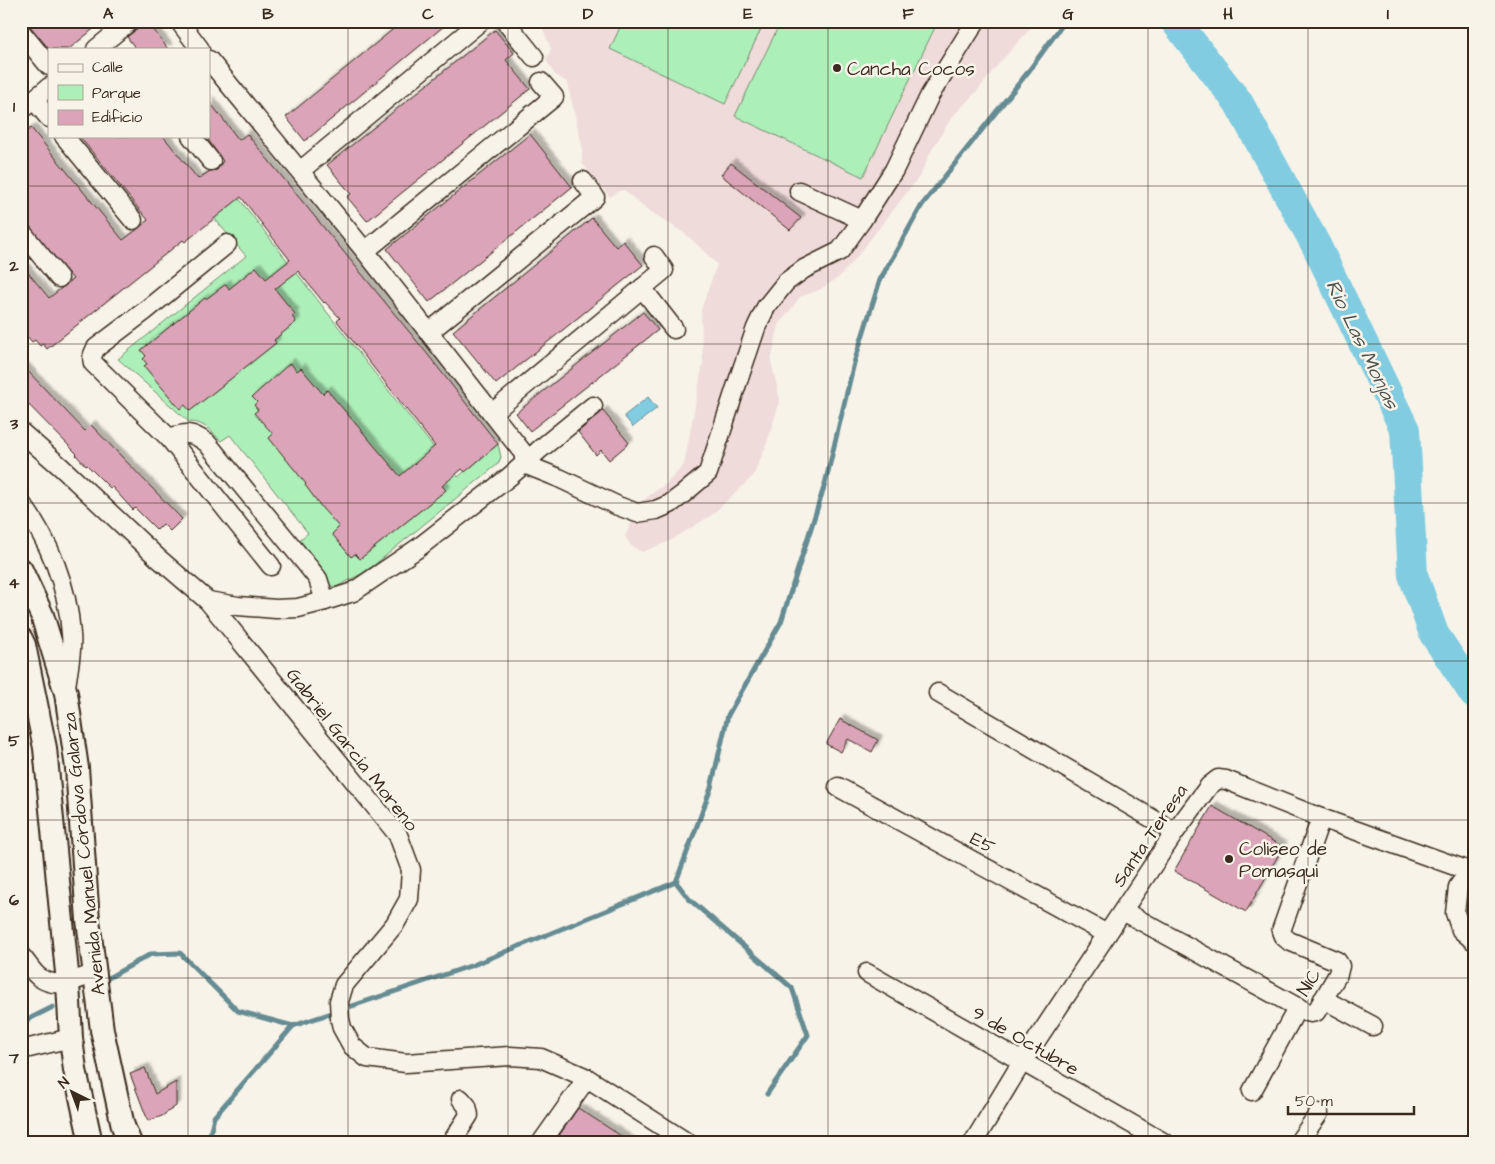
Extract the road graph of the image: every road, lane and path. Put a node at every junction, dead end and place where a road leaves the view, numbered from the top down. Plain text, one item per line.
1 (130, 21) edge
2 (481, 21) edge
3 (505, 21) edge
4 (976, 21) edge
5 (180, 22) edge
6 (21, 32) edge
7 (108, 45) edge
8 (199, 48) edge
9 (534, 57) dead end
10 (210, 61) edge
11 (48, 65) edge
12 (541, 82) dead end
13 (48, 88) edge
14 (28, 105) edge
15 (48, 117) edge
16 (66, 138) edge
17 (193, 138) edge
18 (211, 161) dead end
19 (300, 171) junction
20 (583, 181) dead end
21 (799, 191) dead end
22 (133, 220) dead end
23 (862, 220) junction
24 (21, 231) edge
25 (227, 244) dead end
26 (365, 251) junction
27 (654, 256) dead end
28 (59, 278) dead end
29 (642, 288) junction
30 (674, 329) dead end
31 (429, 332) junction
32 (593, 406) dead end
33 (492, 413) junction
34 (21, 432) edge
35 (170, 438) junction
36 (524, 464) junction
37 (21, 502) edge
38 (271, 566) dead end
39 (21, 570) edge
40 (208, 601) junction
41 (325, 602) junction
42 (21, 639) edge
43 (66, 693) junction
44 (938, 693) dead end
45 (838, 787) dead end
46 (1320, 818) junction
47 (1175, 832) junction
48 (1123, 911) junction
49 (88, 920) junction
50 (61, 922) junction
51 (1107, 934) junction
52 (1474, 941) edge
53 (21, 956) edge
54 (95, 973) junction
55 (867, 973) dead end
56 (68, 983) junction
57 (1323, 999) junction
58 (1302, 1010) junction
59 (1373, 1026) dead end
60 (71, 1038) junction
61 (21, 1050) edge
62 (1022, 1062) junction
63 (587, 1078) junction
64 (1252, 1090) dead end
65 (461, 1099) dead end
66 (1319, 1113) dead end
67 (91, 1143) edge
68 (130, 1143) edge
69 (452, 1143) edge
70 (541, 1143) edge
71 (688, 1143) edge
72 (973, 1143) edge
73 (1165, 1143) edge
74 (1298, 1143) edge

1 - 7 street
2 - 19 street
3 - 9 street
4 - 23 street
5 - 8 street
6 - 11 street
10 - 19 street
12 - 26 street
13 - 14 street
14 - 15 street
16 - 22 street
17 - 18 street
19 - 26 street
20 - 31 street
21 - 23 street
23 - 36 street
24 - 28 street
25 - 35 street
26 - 31 street
27 - 29 street
29 - 30 street
29 - 33 street
31 - 33 street
32 - 36 street
33 - 36 street
34 - 40 street, Gabriel García Moreno
35 - 38 street
35 - 41 street
36 - 41 street
37 - 43 street
39 - 43 main road, Avenida Manuel Córdova Galarza
40 - 41 street
40 - 63 street, Gabriel García Moreno
42 - 50 main road, Avenida Manuel Córdova Galarza
43 - 49 main road, Avenida Manuel Córdova Galarza
44 - 47 street
45 - 51 street, E5
46 - 47 street, Santa Teresa
46 - 52 street, Santa Teresa
46 - 57 street, N1C
47 - 48 street, Santa Teresa
48 - 51 street, Santa Teresa
48 - 58 street
49 - 50 main road
49 - 54 main road, Avenida Manuel Córdova Galarza
50 - 56 main road, Avenida Manuel Córdova Galarza
51 - 62 street, Santa Teresa
53 - 56 street
54 - 56 street
54 - 68 main road, Avenida Manuel Córdova Galarza
55 - 62 street, 9 de Octubre
56 - 60 main road, Avenida Manuel Córdova Galarza
57 - 58 street, N1C
57 - 59 street
58 - 64 street
60 - 61 street
60 - 67 main road, Avenida Manuel Córdova Galarza
62 - 72 street, Santa Teresa
62 - 73 street, 9 de Octubre
63 - 70 street
63 - 71 street, Gabriel García Moreno
65 - 69 street
66 - 74 street

